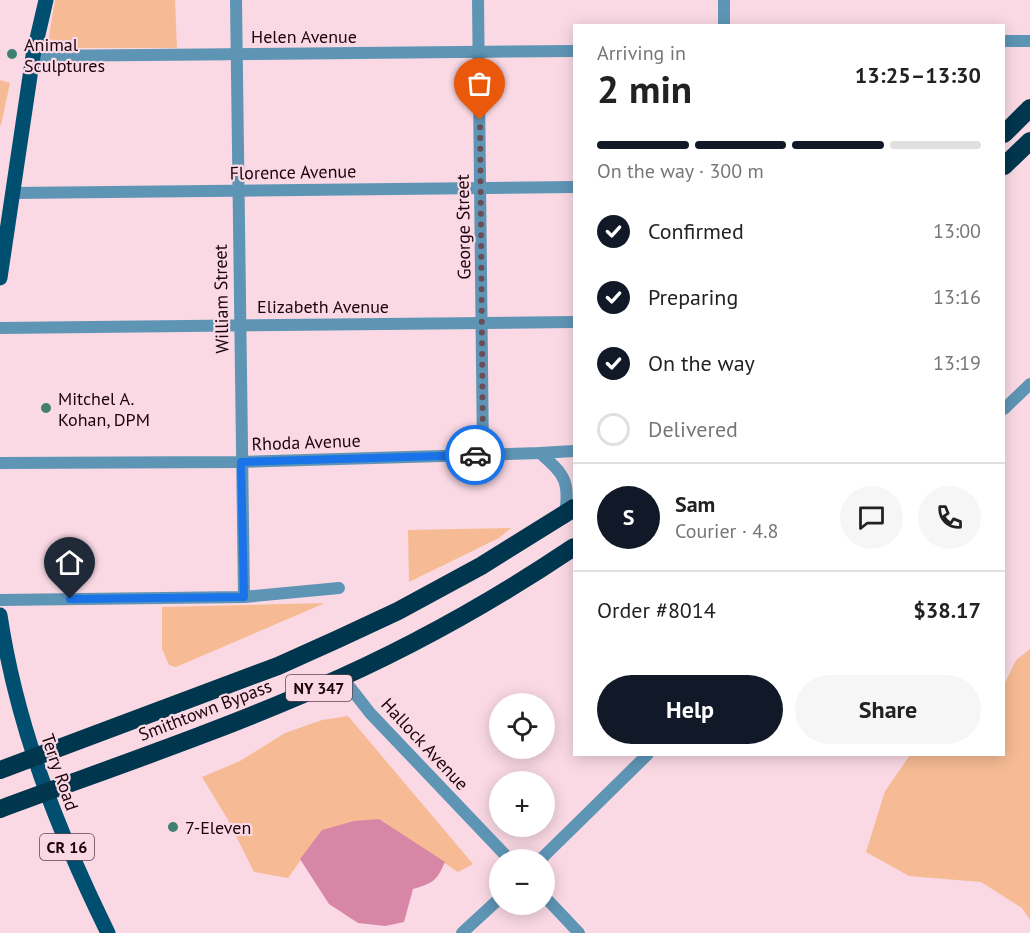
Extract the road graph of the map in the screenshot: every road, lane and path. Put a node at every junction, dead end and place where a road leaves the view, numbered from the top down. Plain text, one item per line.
1 (46, 0) edge
2 (236, 0) edge
3 (478, 0) edge
4 (724, 0) edge
5 (724, 24) edge
6 (1005, 41) edge
7 (1030, 41) edge
8 (573, 51) edge
9 (479, 53) junction
10 (236, 54) junction
11 (33, 57) junction
12 (1030, 108) edge
13 (1005, 133) edge
14 (1030, 141) edge
15 (1005, 165) edge
16 (573, 187) edge
17 (481, 188) junction
18 (237, 190) junction
19 (12, 193) junction
20 (0, 278) edge
21 (573, 322) edge
22 (483, 324) junction
23 (240, 325) junction
24 (0, 328) edge
25 (1030, 384) edge
26 (1005, 408) edge
27 (573, 451) edge
28 (540, 453) junction
29 (483, 454) junction
30 (241, 462) junction
31 (0, 463) edge
32 (570, 511) edge
33 (573, 548) edge
34 (339, 588) dead end
35 (244, 597) junction
36 (0, 600) edge
37 (0, 615) edge
38 (342, 677) junction
39 (646, 756) edge
40 (33, 758) junction
41 (0, 770) edge
42 (46, 793) junction
43 (0, 809) edge
44 (500, 849) edge
45 (551, 849) edge
46 (489, 908) edge
47 (555, 908) edge
48 (108, 933) edge
49 (462, 933) edge
50 (579, 933) edge

1 - 11 main road
2 - 10 street, William Street
3 - 9 street, George Street
4 - 5 street
6 - 7 street
8 - 9 street, Helen Avenue
9 - 10 street, Helen Avenue
9 - 17 street, George Street
10 - 11 street, Helen Avenue
10 - 18 street, William Street
11 - 19 main road
12 - 13 highway
14 - 15 highway
16 - 17 street, Florence Avenue
17 - 18 street, Florence Avenue
17 - 22 street, George Street
18 - 19 street, Florence Avenue
18 - 23 street, William Street
19 - 20 main road
21 - 22 street, Elizabeth Avenue
22 - 23 street, Elizabeth Avenue
22 - 29 street, George Street
23 - 24 street, Elizabeth Avenue
23 - 30 street, William Street
25 - 26 street
27 - 28 street, Rhoda Avenue
28 - 29 street, Rhoda Avenue
28 - 32 street
29 - 30 street, Rhoda Avenue
30 - 31 street, Rhoda Avenue
30 - 35 street, William Street
32 - 40 highway, Smithtown Bypass / NY 347
33 - 38 highway, Smithtown Bypass / NY 347
34 - 35 street
35 - 36 street
37 - 40 main road, Terry Road / CR 16
38 - 42 highway, Smithtown Bypass / NY 347
38 - 44 street, Hallock Avenue
39 - 45 street
40 - 41 highway, Smithtown Bypass / NY 347
40 - 42 main road, Terry Road / CR 16
42 - 43 highway, Smithtown Bypass / NY 347
42 - 48 main road, Terry Road / CR 16
46 - 49 street
47 - 50 street

